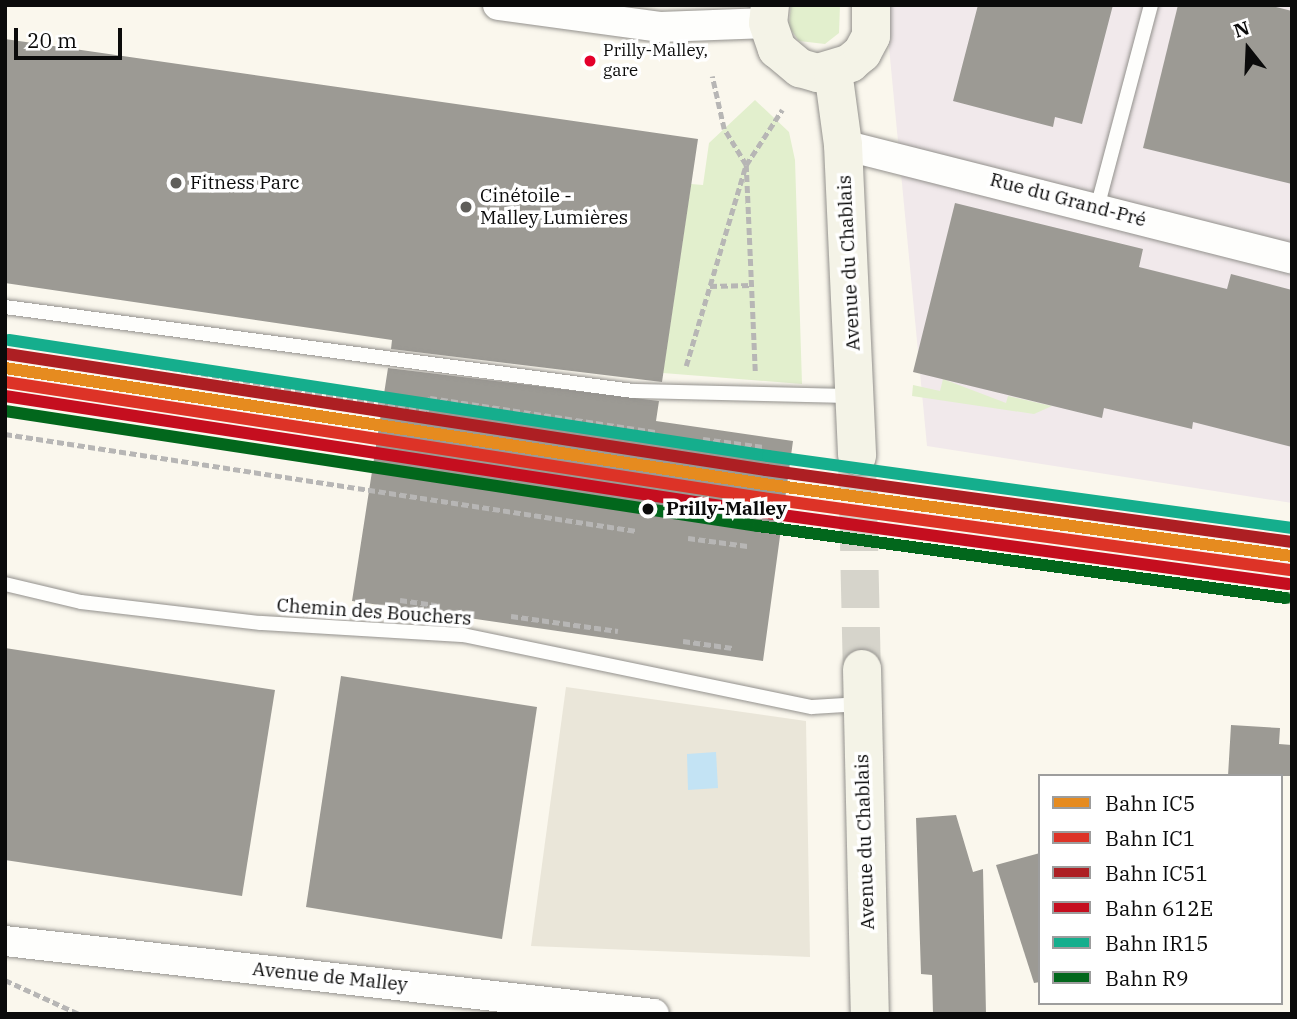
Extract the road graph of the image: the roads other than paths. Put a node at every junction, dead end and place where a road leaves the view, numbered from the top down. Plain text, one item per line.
1 (498, 5) edge
2 (871, 5) edge
3 (1151, 5) edge
4 (769, 14) edge
5 (834, 71) junction
6 (843, 145) junction
7 (1097, 208) junction
8 (1292, 259) edge
9 (5, 307) edge
10 (856, 396) junction
11 (857, 456) tunnel mouth
12 (5, 584) edge
13 (862, 686) joint
14 (5, 941) edge
15 (654, 1014) edge
16 (870, 1014) edge

1 - 4 street
2 - 5 main road
3 - 7 lane
4 - 5 main road
5 - 6 main road, Avenue du Chablais
6 - 7 street, Rue du Grand-Pré
6 - 10 main road, Avenue du Chablais
7 - 8 street, Rue du Grand-Pré
9 - 10 lane
10 - 11 main road, Avenue du Chablais
12 - 13 lane, Chemin des Bouchers
13 - 16 main road, Avenue du Chablais
14 - 15 street, Avenue de Malley

